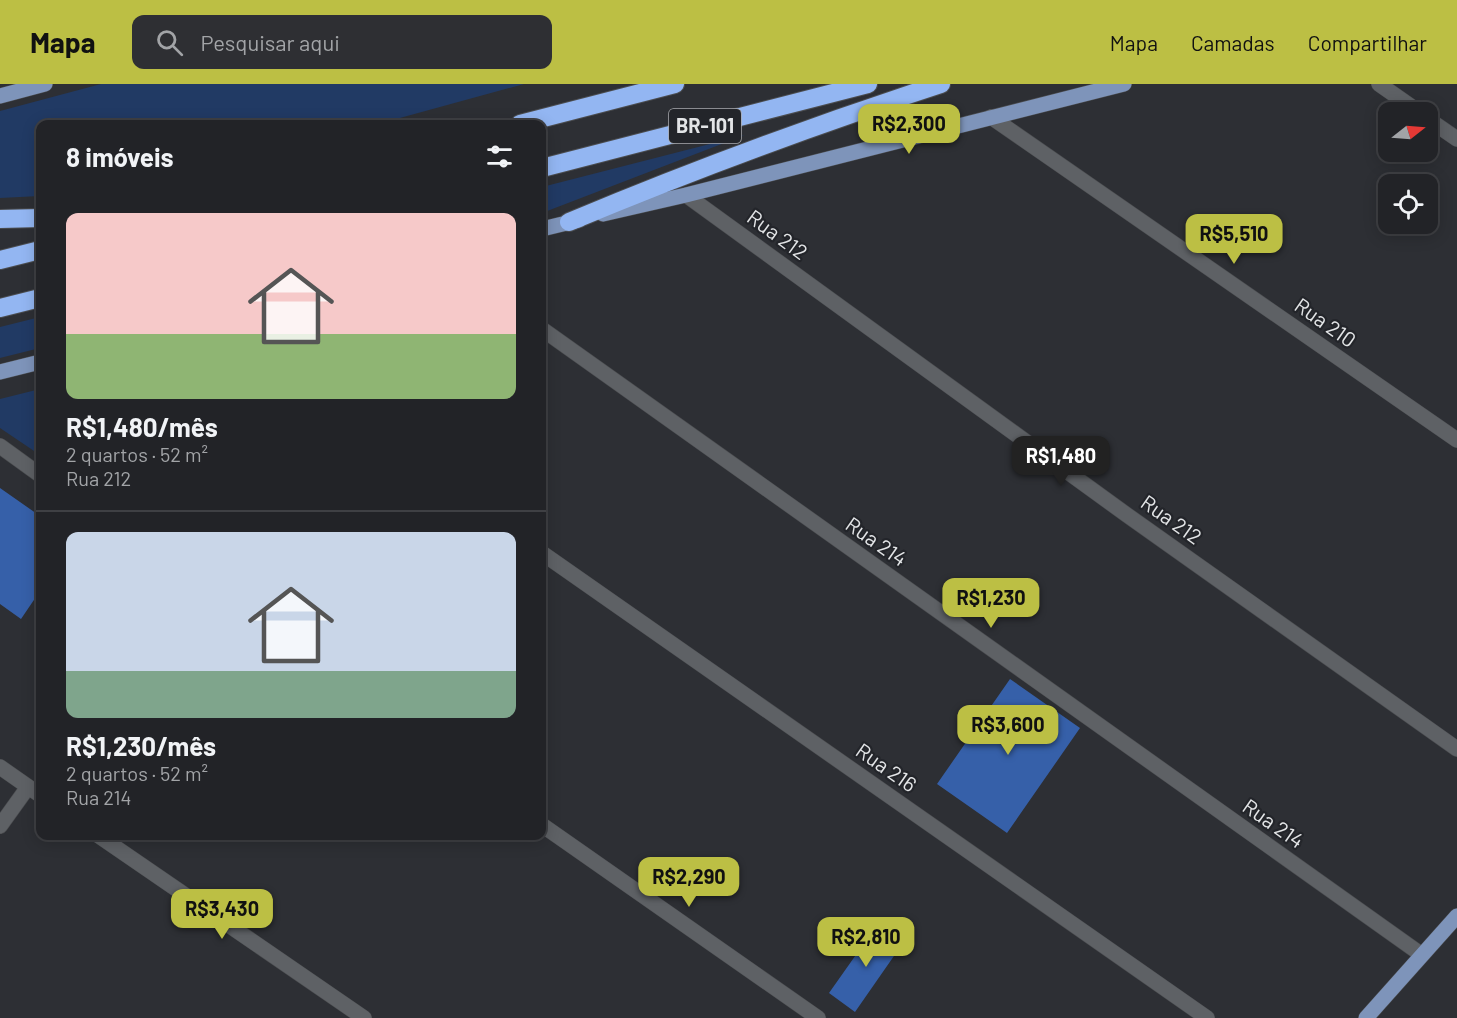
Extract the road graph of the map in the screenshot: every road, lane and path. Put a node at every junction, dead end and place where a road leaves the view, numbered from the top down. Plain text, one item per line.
1 (45, 84) edge
2 (675, 84) edge
3 (868, 84) edge
4 (941, 84) edge
5 (1124, 84) edge
6 (1379, 84) edge
7 (0, 96) edge
8 (1405, 102) edge
9 (991, 117) junction
10 (536, 120) edge
11 (1438, 126) edge
12 (1457, 139) edge
13 (546, 167) edge
14 (686, 195) junction
15 (36, 218) edge
16 (0, 219) edge
17 (569, 222) junction
18 (546, 228) edge
19 (36, 251) edge
20 (0, 260) edge
21 (36, 299) edge
22 (0, 308) edge
23 (546, 333) edge
24 (36, 363) edge
25 (0, 372) edge
26 (1457, 440) edge
27 (0, 446) edge
28 (36, 472) edge
29 (546, 556) edge
30 (1457, 749) edge
31 (0, 767) edge
32 (34, 791) edge
33 (0, 826) edge
34 (546, 828) edge
35 (105, 840) edge
36 (1457, 916) edge
37 (1422, 956) junction
38 (364, 1018) edge
39 (818, 1018) edge
40 (1207, 1018) edge
41 (1366, 1018) edge

1 - 7 main road
2 - 10 highway, BR-101
3 - 13 highway, BR-101
4 - 17 highway
5 - 9 main road
6 - 8 street
9 - 14 main road
9 - 26 street, Rua 210
11 - 12 street
14 - 17 main road
14 - 30 street, Rua 212
15 - 16 highway
17 - 18 main road
19 - 20 highway
21 - 22 highway
23 - 37 street, Rua 214
24 - 25 main road
27 - 28 street
29 - 40 street, Rua 216
31 - 32 street
32 - 33 street
34 - 39 street
35 - 38 street
36 - 37 main road
37 - 41 main road

